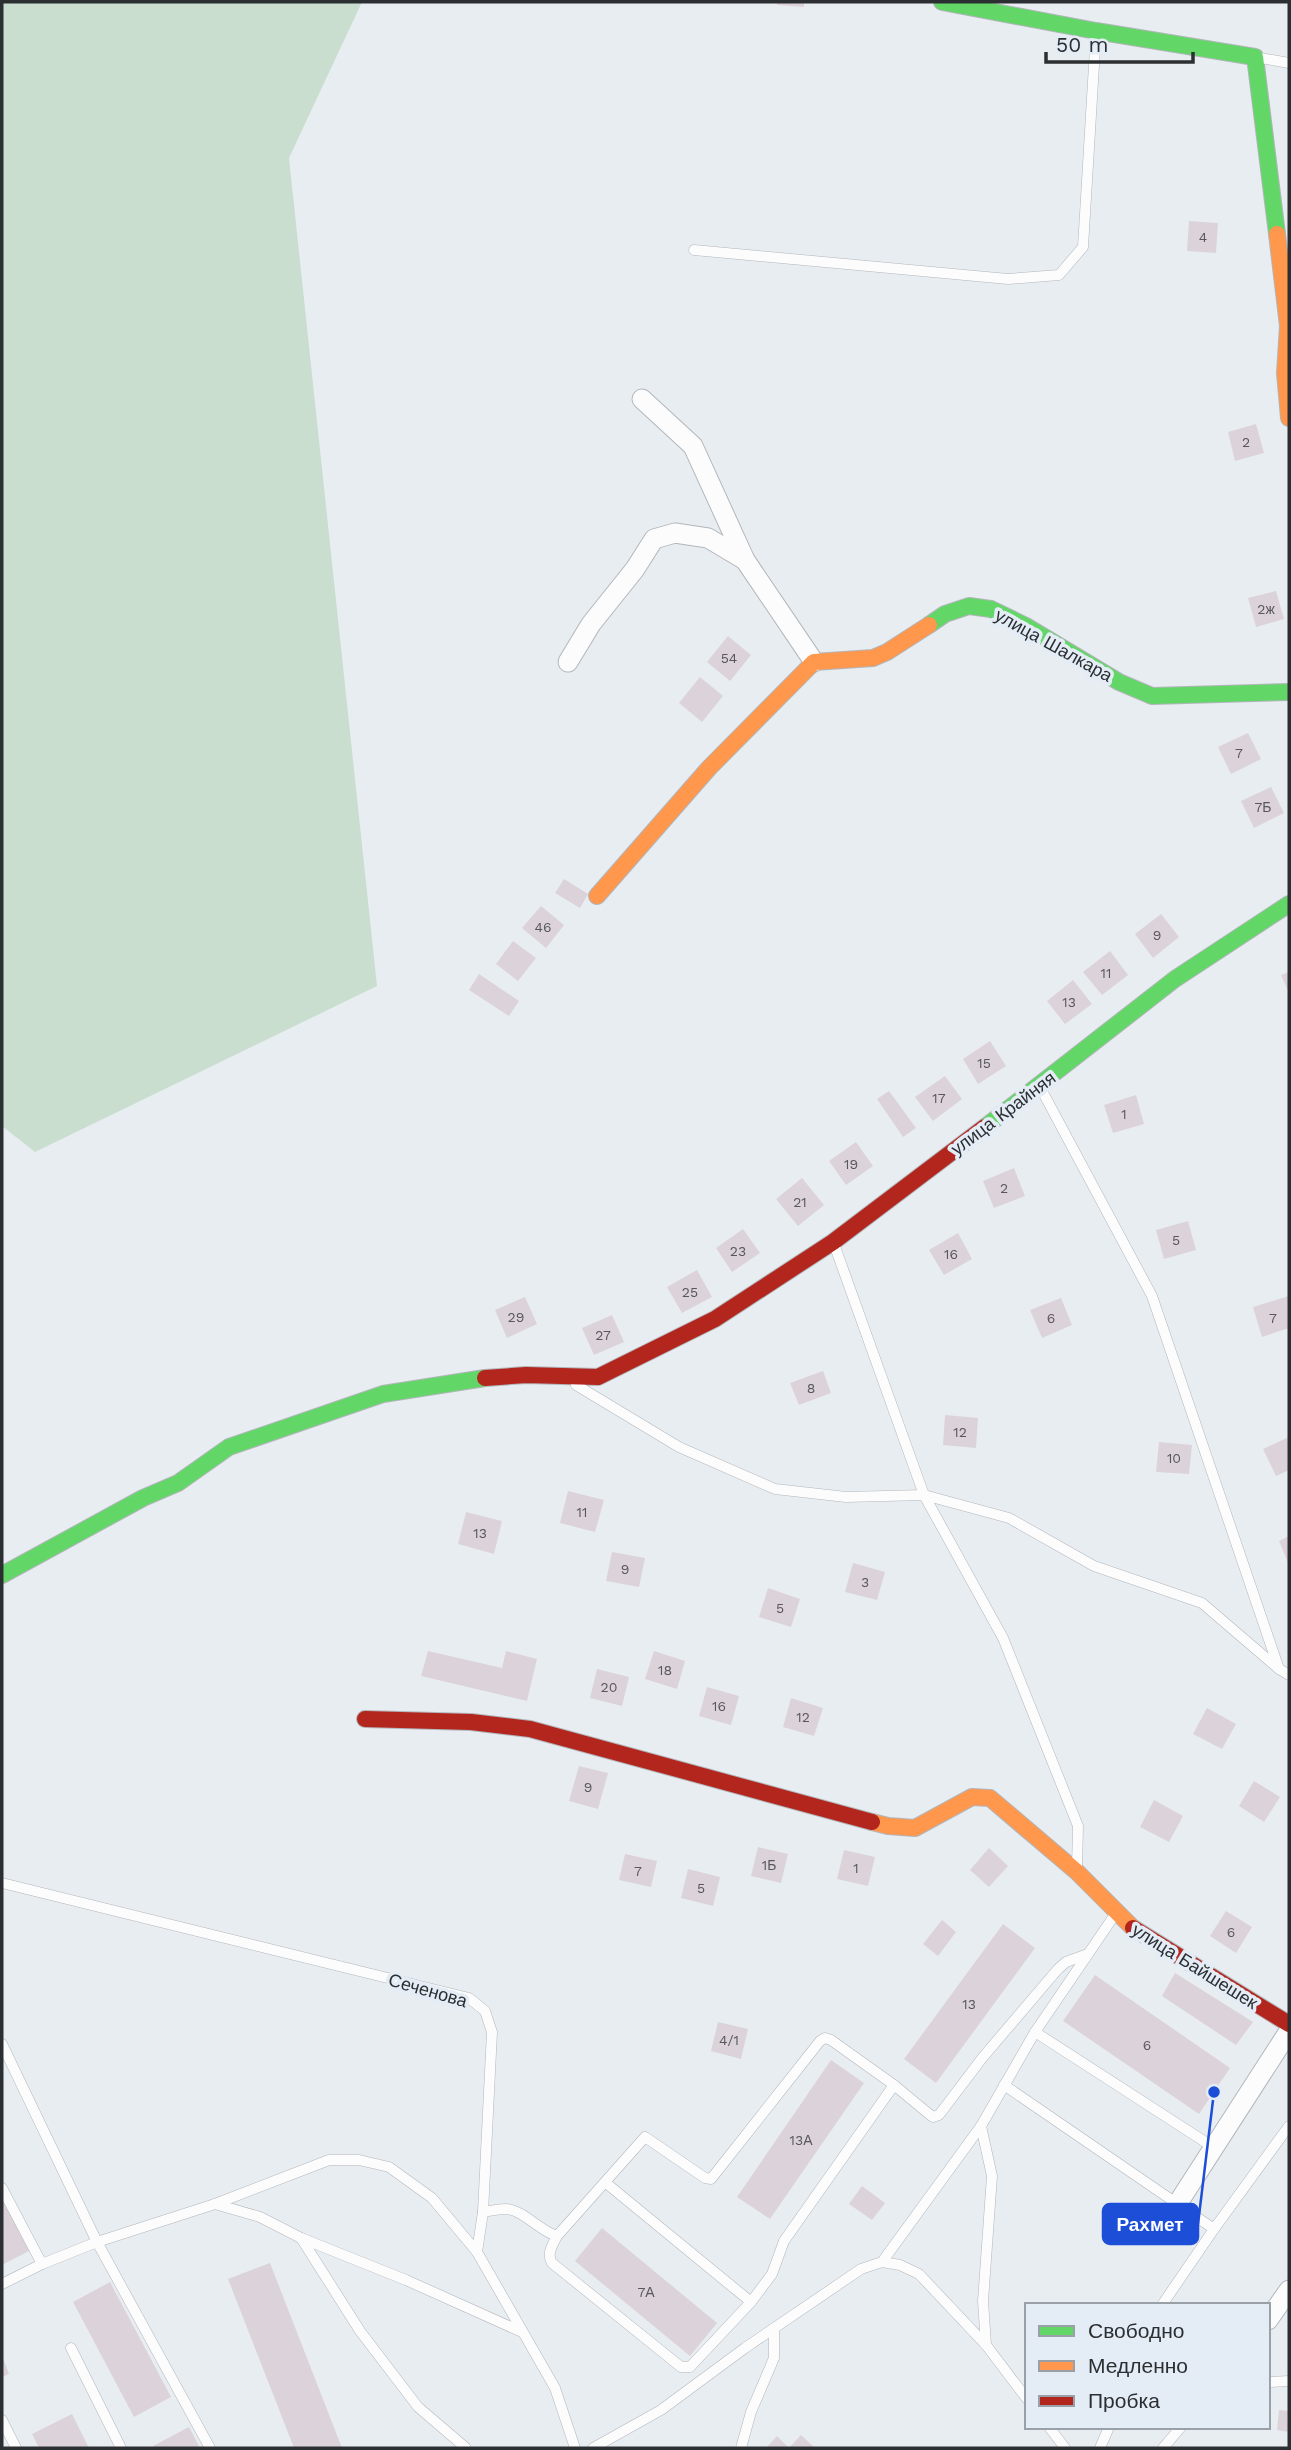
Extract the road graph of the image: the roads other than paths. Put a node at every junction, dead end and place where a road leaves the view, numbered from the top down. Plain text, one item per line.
1 (942, 2) edge
2 (1096, 31) junction
3 (1255, 57) junction
4 (1289, 63) edge
5 (694, 250) dead end
6 (1288, 397) edge
7 (642, 399) dead end
8 (1289, 418) edge
9 (745, 560) junction
10 (568, 662) dead end
11 (814, 662) junction
12 (1289, 692) edge
13 (597, 897) dead end
14 (1289, 904) edge
15 (1039, 1086) junction
16 (833, 1242) junction
17 (565, 1378) junction
18 (924, 1494) junction
19 (2, 1575) edge
20 (1279, 1669) junction
21 (1289, 1675) edge
22 (365, 1719) dead end
23 (1077, 1872) junction
24 (2, 1883) edge
25 (1116, 1913) junction
26 (1088, 1954) junction
27 (1289, 2024) edge
28 (1289, 2031) edge
29 (1035, 2032) junction
30 (2, 2044) edge
31 (4, 2059) edge
32 (894, 2085) junction
33 (1003, 2085) junction
34 (981, 2126) junction
35 (1289, 2126) edge
36 (1213, 2147) junction
37 (606, 2183) junction
38 (2, 2188) edge
39 (1178, 2203) junction
40 (215, 2204) junction
41 (482, 2212) junction
42 (1214, 2229) junction
43 (556, 2236) junction
44 (301, 2238) junction
45 (97, 2242) junction
46 (477, 2252) junction
47 (882, 2262) junction
48 (41, 2264) junction
49 (2, 2284) edge
50 (1289, 2290) edge
51 (751, 2302) junction
52 (1163, 2303) edge
53 (1270, 2317) edge
54 (774, 2328) junction
55 (523, 2332) junction
56 (986, 2345) junction
57 (71, 2348) dead end
58 (1289, 2381) edge
59 (1270, 2382) edge
60 (1025, 2396) edge
61 (2, 2420) edge
62 (1051, 2429) edge
63 (1108, 2429) edge
64 (1179, 2429) edge
65 (16, 2448) edge
66 (121, 2448) edge
67 (210, 2448) edge
68 (466, 2448) edge
69 (575, 2448) edge
70 (593, 2448) edge
71 (741, 2448) edge
72 (1065, 2448) edge
73 (1100, 2448) edge
74 (1163, 2448) edge

1 - 2 street
2 - 3 street
2 - 5 lane
3 - 4 lane
3 - 6 street
6 - 8 street
7 - 9 street
9 - 10 street
9 - 11 street
11 - 12 street, улица Шалкара
11 - 13 street
14 - 15 street, улица Крайняя
15 - 16 street, улица Крайняя
15 - 20 lane
16 - 17 street, улица Крайняя
16 - 18 lane
17 - 18 lane
17 - 19 street, улица Крайняя
18 - 20 lane
18 - 23 lane
20 - 21 lane
22 - 23 street, улица Байшешек
23 - 25 street, улица Байшешек
24 - 41 lane, Сеченова
25 - 26 lane
25 - 27 street, улица Байшешек
26 - 29 lane
26 - 32 lane
28 - 36 street
29 - 33 lane
29 - 36 lane
30 - 31 lane
31 - 45 lane
32 - 37 lane
32 - 51 lane
33 - 34 lane
33 - 39 lane
34 - 47 lane
34 - 56 lane
35 - 42 lane
36 - 39 street
37 - 43 lane
37 - 51 lane
38 - 48 lane
39 - 42 lane
40 - 44 lane
40 - 45 lane
40 - 46 lane
41 - 43 lane
41 - 46 lane, Сеченова
42 - 52 lane
43 - 51 lane
44 - 55 lane
44 - 68 lane
45 - 48 lane
45 - 67 lane
46 - 55 lane
47 - 54 lane
47 - 56 lane
48 - 49 lane
50 - 53 street
54 - 70 lane
54 - 71 lane
55 - 69 lane
56 - 60 lane
57 - 66 lane
58 - 59 lane
61 - 65 lane
62 - 72 lane
63 - 73 lane
64 - 74 lane

